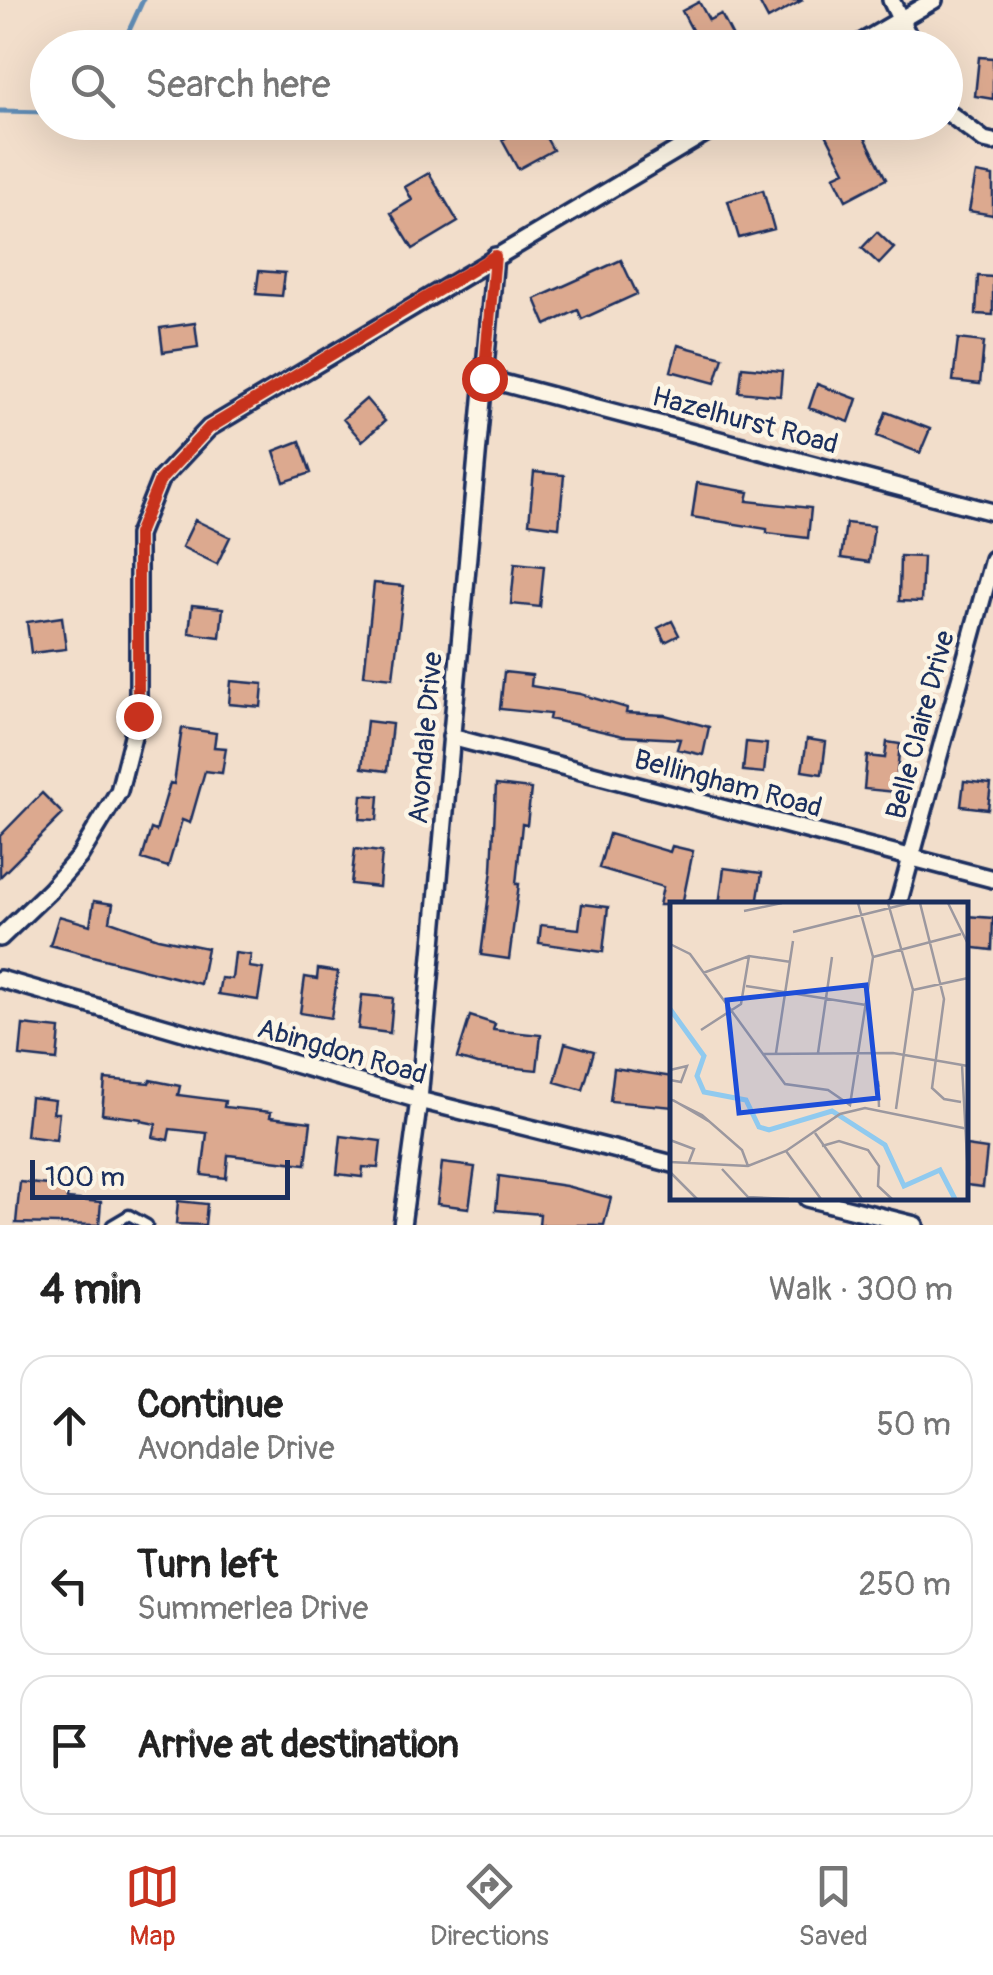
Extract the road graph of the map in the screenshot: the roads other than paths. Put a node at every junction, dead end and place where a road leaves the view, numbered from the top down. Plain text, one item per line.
1 (890, 0) edge
2 (934, 0) edge
3 (900, 20) junction
4 (883, 30) edge
5 (905, 30) edge
6 (963, 123) edge
7 (693, 140) edge
8 (993, 142) edge
9 (495, 256) junction
10 (484, 378) junction
11 (993, 512) edge
12 (993, 559) edge
13 (450, 738) junction
14 (910, 858) junction
15 (993, 879) edge
16 (899, 902) edge
17 (0, 938) edge
18 (0, 979) edge
19 (419, 1100) junction
20 (670, 1163) edge
21 (822, 1200) edge
22 (112, 1225) edge
23 (147, 1225) edge
24 (402, 1225) edge
25 (915, 1225) edge

1 - 3 street
2 - 3 street
3 - 4 street
3 - 5 street
6 - 8 street
7 - 9 street
9 - 10 street, Avondale Drive
9 - 17 street
10 - 11 street, Hazelhurst Road
10 - 13 street, Avondale Drive
12 - 14 street, Belle Claire Drive
13 - 14 street, Bellingham Road
13 - 19 street, Avondale Drive
14 - 15 street, Bellingham Road
14 - 16 street, Belle Claire Drive
18 - 19 street, Abingdon Road
19 - 20 street, Abingdon Road
19 - 24 street, Avondale Drive
21 - 25 street
22 - 23 lane

